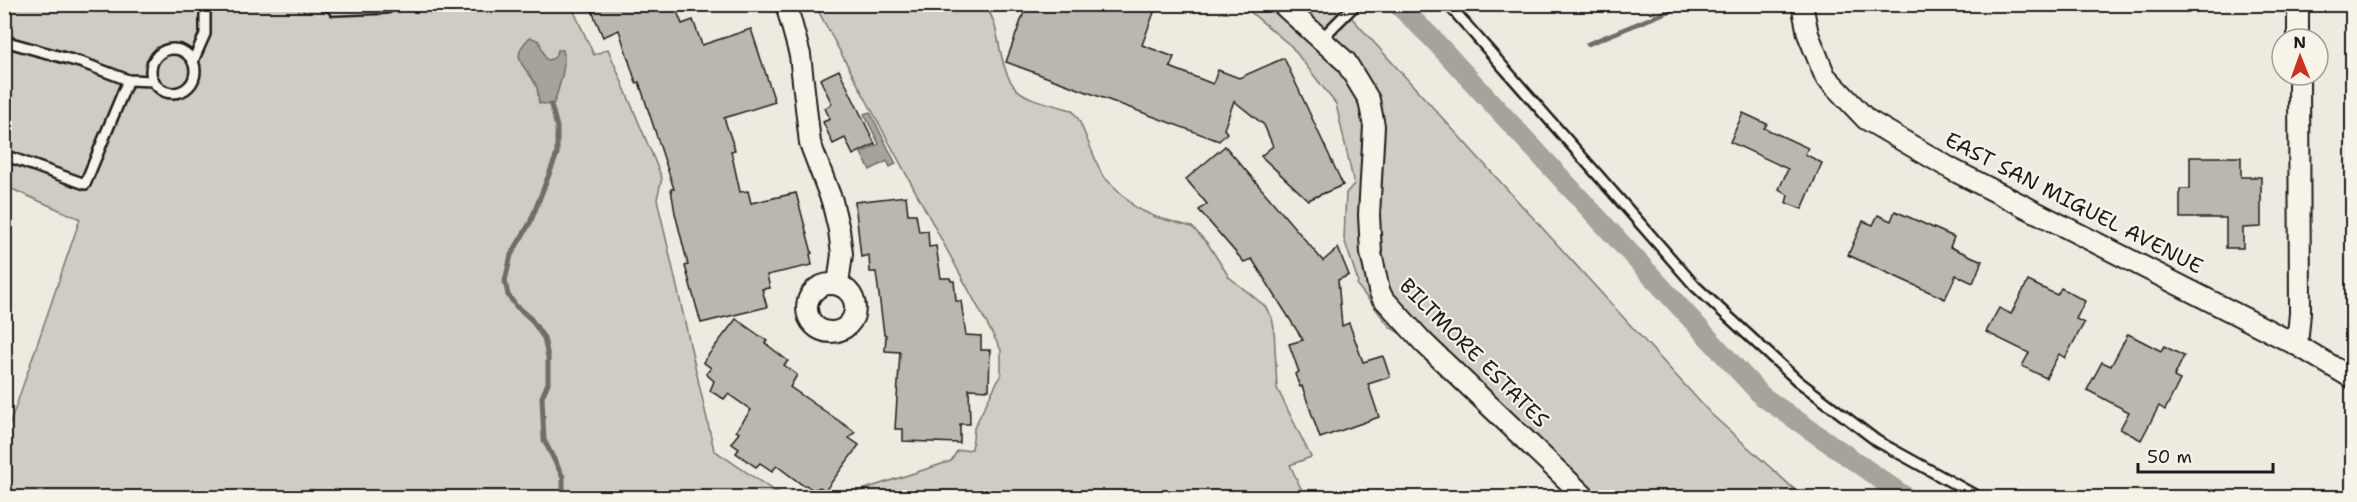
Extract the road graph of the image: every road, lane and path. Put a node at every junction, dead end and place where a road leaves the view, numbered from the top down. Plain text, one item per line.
1 (205, 4) edge
2 (328, 4) edge
3 (390, 4) edge
4 (786, 4) edge
5 (1282, 4) edge
6 (1356, 4) edge
7 (1448, 4) edge
8 (1802, 4) edge
9 (2298, 4) edge
10 (2298, 27) edge
11 (1322, 39) junction
12 (4, 41) edge
13 (193, 61) junction
14 (128, 80) junction
15 (154, 81) junction
16 (2299, 87) edge
17 (4, 155) edge
18 (838, 284) dead end
19 (2297, 345) junction
20 (2352, 378) edge
21 (1586, 498) edge
22 (1980, 498) edge

1 - 13 lane
2 - 3 lane
4 - 18 street
5 - 11 street, BILTMORE ESTATES
6 - 11 lane
7 - 22 lane
8 - 19 street, EAST SAN MIGUEL AVENUE
9 - 10 street
11 - 21 street, BILTMORE ESTATES
12 - 14 lane
13 - 15 lane
13 - 15 lane
14 - 15 lane
14 - 17 lane
16 - 19 street
19 - 20 street, EAST SAN MIGUEL AVENUE

